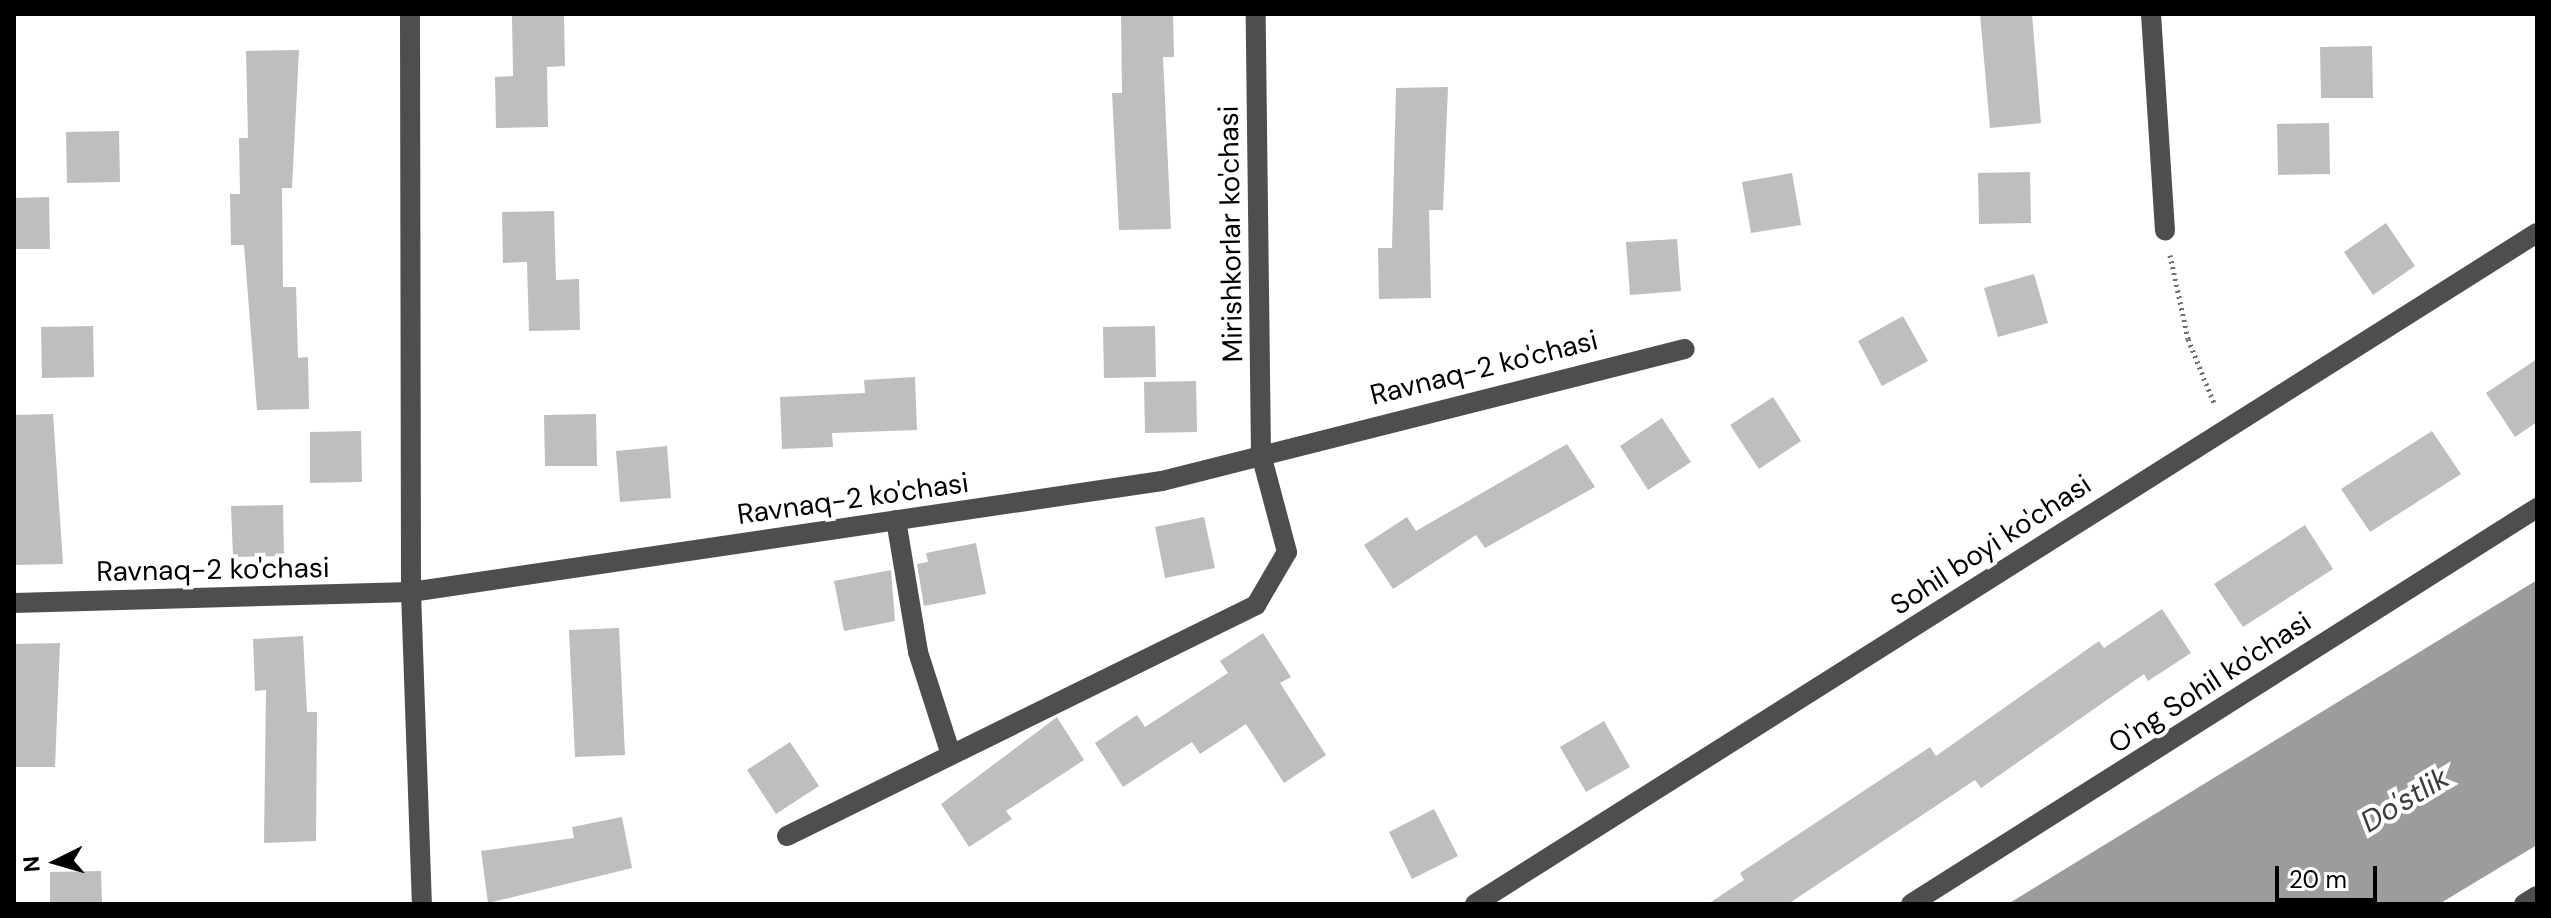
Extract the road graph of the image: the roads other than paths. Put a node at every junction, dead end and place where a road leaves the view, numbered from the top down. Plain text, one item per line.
1 (410, 14) edge
2 (1256, 14) edge
3 (2151, 14) edge
4 (2165, 231) road end
5 (2537, 233) edge
6 (1685, 349) dead end
7 (1261, 454) junction
8 (2537, 508) edge
9 (896, 520) junction
10 (411, 592) junction
11 (14, 603) edge
12 (951, 755) junction
13 (787, 836) dead end
14 (2537, 896) edge
15 (422, 904) edge
16 (1475, 904) edge
17 (1911, 904) edge
18 (2524, 904) edge

1 - 10 street
2 - 7 street, Mirishkorlar ko'chasi
3 - 4 street
5 - 16 street, Sohil boyi ko'chasi
6 - 7 street, Ravnaq-2 ko'chasi
7 - 9 street, Ravnaq-2 ko'chasi
7 - 12 street, Mirishkorlar ko'chasi
8 - 17 street, O'ng Sohil ko'chasi
9 - 10 street, Ravnaq-2 ko'chasi
9 - 12 street
10 - 11 street, Ravnaq-2 ko'chasi
10 - 15 street
12 - 13 street, Mirishkorlar ko'chasi
14 - 18 street

